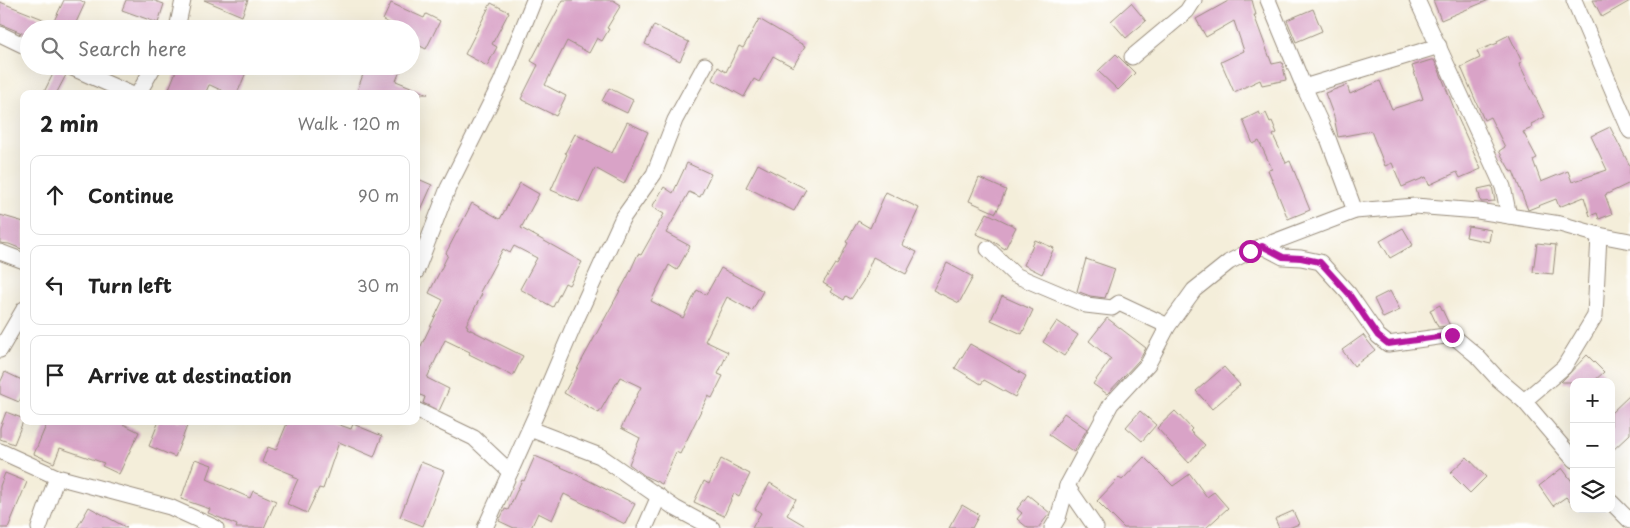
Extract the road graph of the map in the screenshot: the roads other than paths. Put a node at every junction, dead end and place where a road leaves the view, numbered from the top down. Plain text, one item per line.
1 (184, 0) edge
2 (534, 0) edge
3 (1194, 0) edge
4 (1268, 0) edge
5 (1417, 0) edge
6 (1574, 0) edge
7 (179, 20) edge
8 (0, 34) edge
9 (20, 44) edge
10 (1439, 46) junction
11 (1132, 56) dead end
12 (705, 65) dead end
13 (88, 75) edge
14 (149, 75) edge
15 (1304, 88) junction
16 (122, 90) edge
17 (140, 90) edge
18 (1630, 131) edge
19 (1355, 211) junction
20 (1509, 216) junction
21 (1599, 235) junction
22 (1630, 241) edge
23 (1262, 246) junction
24 (988, 249) dead end
25 (0, 252) edge
26 (20, 260) edge
27 (420, 262) edge
28 (20, 316) edge
29 (1168, 326) junction
30 (0, 350) edge
31 (1524, 401) junction
32 (420, 412) edge
33 (530, 429) junction
34 (0, 451) edge
35 (1570, 455) edge
36 (510, 472) junction
37 (57, 476) junction
38 (1067, 486) junction
39 (659, 496) junction
40 (1615, 506) edge
41 (1630, 521) edge
42 (39, 528) edge
43 (216, 528) edge
44 (485, 528) edge
45 (645, 528) edge
46 (712, 528) edge
47 (1052, 528) edge
48 (1096, 528) edge

1 - 7 street
2 - 27 street
3 - 11 street
4 - 15 street
5 - 10 street
6 - 18 street
8 - 9 street
10 - 15 street
10 - 20 street
12 - 33 street
13 - 16 street
14 - 17 street
15 - 19 street
19 - 20 street
19 - 23 street
20 - 21 street
21 - 22 street
21 - 31 street
23 - 29 street
23 - 31 street
24 - 29 street
25 - 26 street
28 - 30 street
29 - 38 street
31 - 35 street
32 - 36 street
33 - 36 street
33 - 39 street
34 - 37 street
36 - 44 street
37 - 42 street
37 - 43 street
38 - 47 street
38 - 48 street
39 - 45 street
39 - 46 street
40 - 41 street

